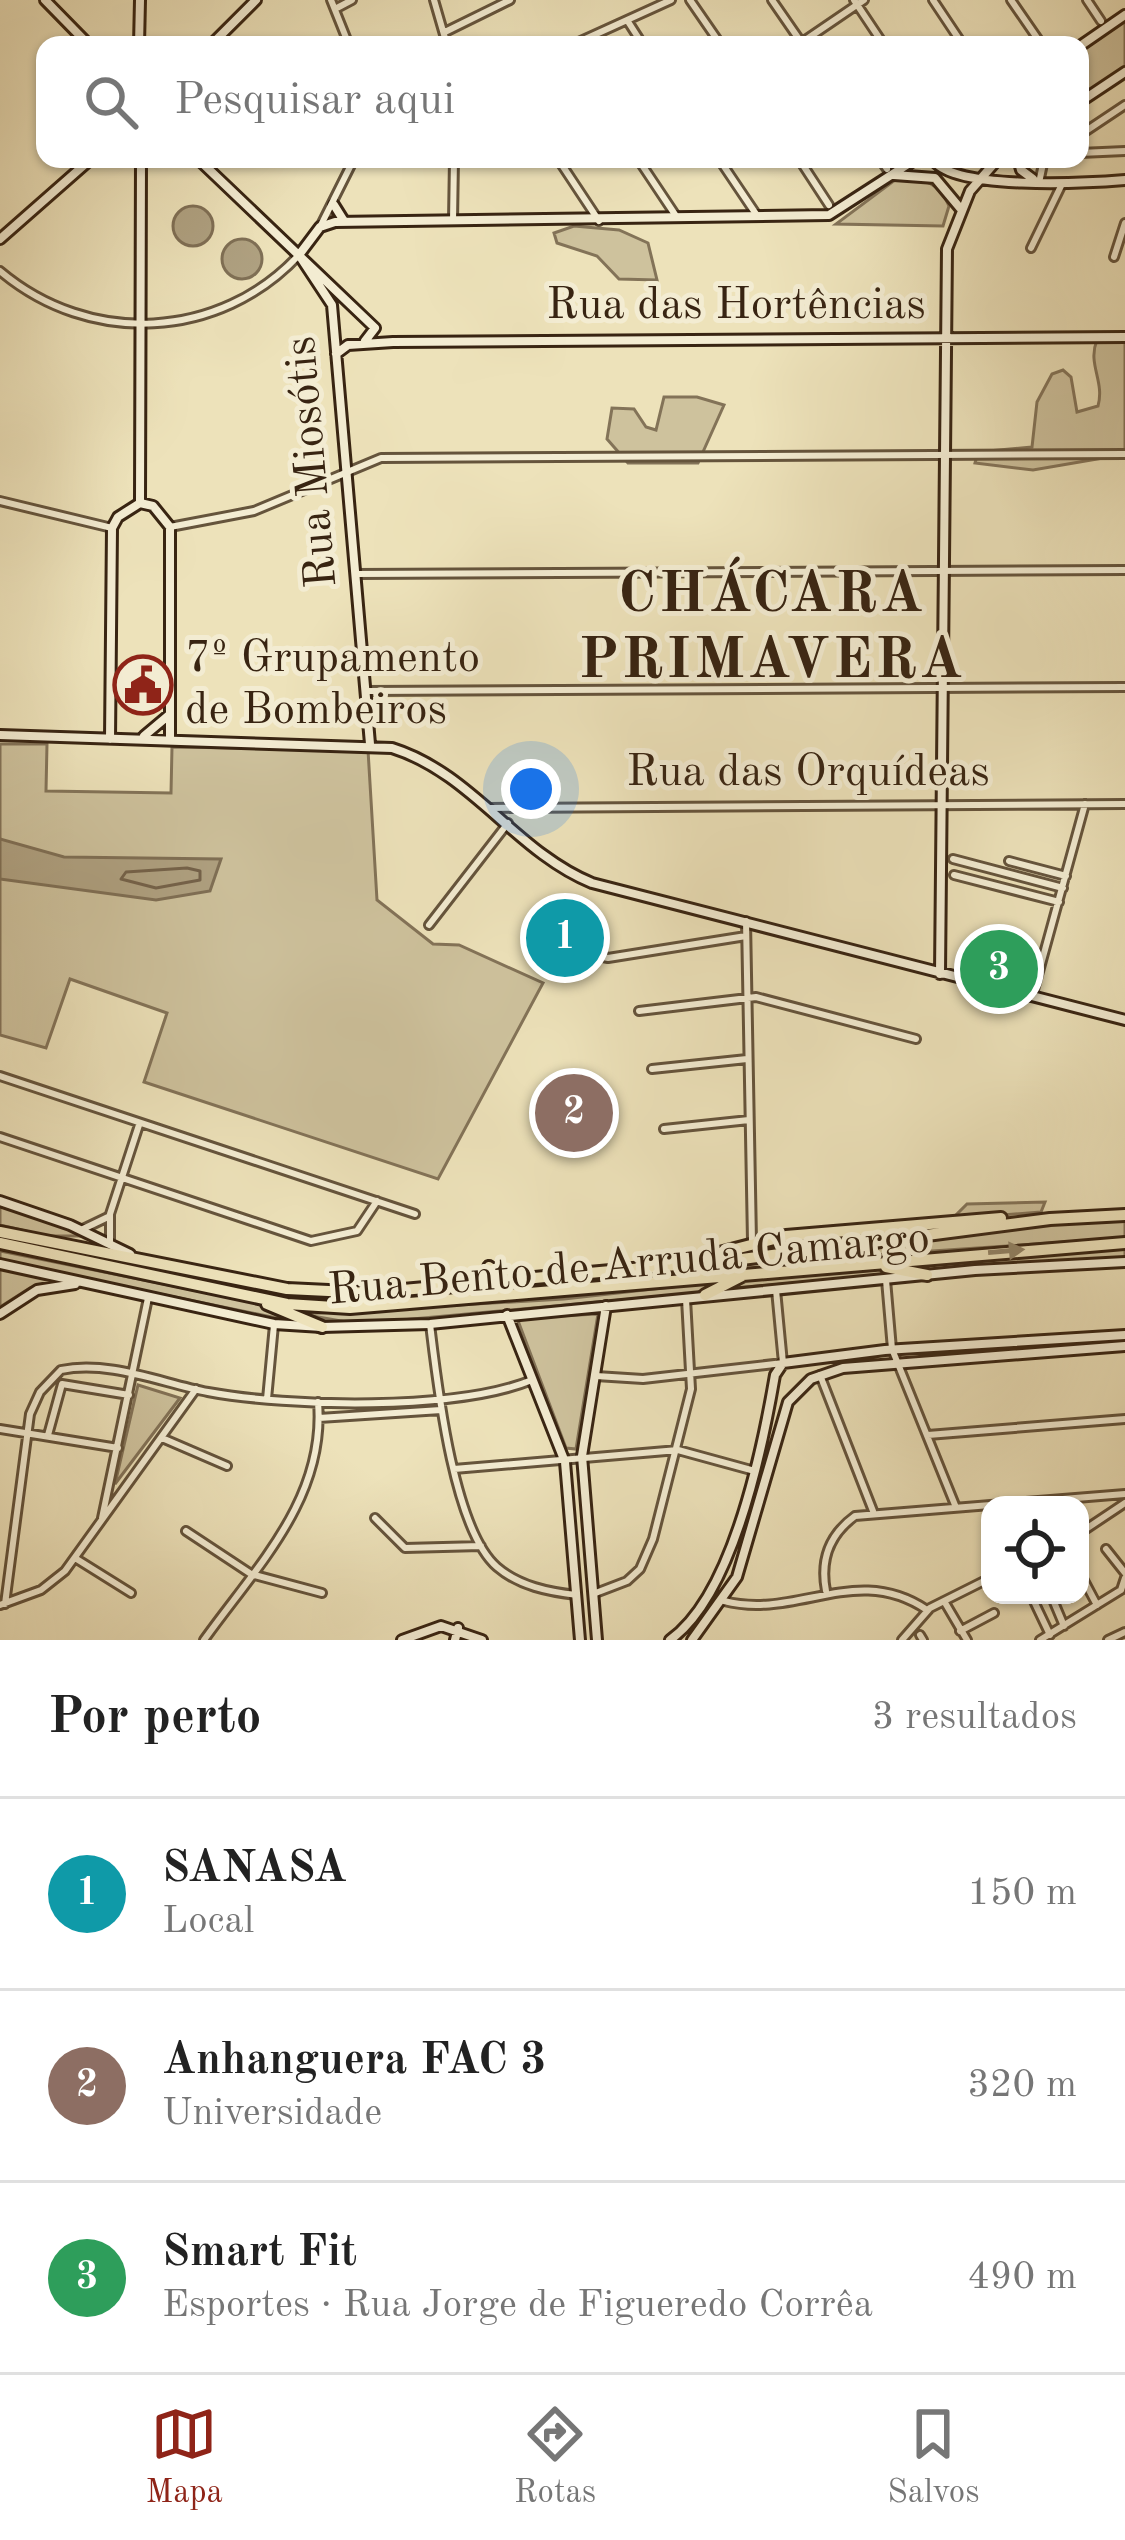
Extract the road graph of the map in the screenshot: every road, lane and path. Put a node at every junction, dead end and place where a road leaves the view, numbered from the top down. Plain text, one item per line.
1 (45, 0) edge
2 (140, 0) edge
3 (256, 0) edge
4 (331, 0) edge
5 (352, 0) edge
6 (434, 0) edge
7 (510, 0) edge
8 (670, 0) edge
9 (691, 0) edge
10 (772, 0) edge
11 (933, 0) edge
12 (1011, 0) edge
13 (1087, 0) edge
14 (858, 2) edge
15 (335, 9) junction
16 (1125, 15) edge
17 (626, 20) junction
18 (1101, 21) dead end
19 (445, 32) junction
20 (80, 36) edge
21 (140, 36) edge
22 (220, 36) edge
23 (346, 36) edge
24 (446, 36) edge
25 (591, 36) edge
26 (637, 36) edge
27 (716, 36) edge
28 (796, 36) edge
29 (812, 36) edge
30 (879, 36) edge
31 (957, 36) edge
32 (1036, 36) edge
33 (1089, 40) edge
34 (1125, 72) edge
35 (1089, 96) edge
36 (1125, 105) edge
37 (1089, 129) edge
38 (1125, 151) edge
39 (1089, 153) edge
40 (81, 168) edge
41 (141, 168) edge
42 (207, 168) edge
43 (350, 168) edge
44 (454, 168) edge
45 (564, 168) edge
46 (644, 168) edge
47 (725, 168) edge
48 (805, 168) edge
49 (887, 168) edge
50 (898, 168) edge
51 (940, 168) edge
52 (989, 168) edge
53 (1020, 168) edge
54 (1042, 168) edge
55 (890, 172) junction
56 (980, 177) junction
57 (1125, 180) edge
58 (1039, 183) junction
59 (1062, 184) junction
60 (334, 205) junction
61 (829, 205) dead end
62 (961, 209) junction
63 (758, 217) junction
64 (677, 219) junction
65 (599, 221) junction
66 (345, 222) junction
67 (454, 222) junction
68 (1125, 223) edge
69 (320, 227) junction
70 (0, 239) edge
71 (1031, 248) dead end
72 (299, 255) junction
73 (1114, 257) dead end
74 (0, 271) edge
75 (348, 301) junction
76 (332, 305) junction
77 (140, 325) junction
78 (333, 329) junction
79 (1125, 337) edge
80 (945, 338) junction
81 (360, 344) junction
82 (348, 345) junction
83 (336, 354) junction
84 (943, 454) junction
85 (1125, 454) edge
86 (346, 475) junction
87 (0, 501) edge
88 (140, 503) junction
89 (170, 526) junction
90 (112, 528) junction
91 (1125, 570) edge
92 (942, 571) junction
93 (355, 574) junction
94 (1125, 687) edge
95 (943, 688) junction
96 (368, 691) junction
97 (111, 712) junction
98 (170, 713) junction
99 (0, 735) edge
100 (110, 739) junction
101 (137, 739) junction
102 (170, 739) junction
103 (370, 745) junction
104 (1085, 804) junction
105 (1125, 804) edge
106 (941, 805) junction
107 (490, 808) junction
108 (508, 824) junction
109 (952, 859) dead end
110 (1009, 861) dead end
111 (954, 875) dead end
112 (1066, 876) junction
113 (1063, 888) junction
114 (1058, 902) junction
115 (746, 921) junction
116 (429, 925) dead end
117 (746, 935) junction
118 (560, 949) dead end
119 (940, 974) junction
120 (1032, 997) junction
121 (746, 998) junction
122 (639, 1011) dead end
123 (1125, 1020) edge
124 (916, 1039) dead end
125 (747, 1060) junction
126 (652, 1069) dead end
127 (0, 1076) edge
128 (749, 1120) junction
129 (139, 1125) junction
130 (664, 1129) dead end
131 (0, 1137) edge
132 (122, 1175) junction
133 (377, 1201) junction
134 (0, 1202) edge
135 (110, 1214) junction
136 (415, 1214) dead end
137 (1125, 1215) edge
138 (1050, 1219) junction
139 (82, 1230) junction
140 (0, 1232) edge
141 (796, 1237) junction
142 (752, 1241) junction
143 (0, 1243) edge
144 (1125, 1243) edge
145 (112, 1247) junction
146 (787, 1253) junction
147 (1125, 1262) edge
148 (683, 1263) junction
149 (0, 1264) edge
150 (871, 1264) junction
151 (488, 1267) dead end
152 (177, 1268) junction
153 (806, 1269) junction
154 (745, 1274) junction
155 (927, 1275) junction
156 (886, 1280) junction
157 (509, 1281) junction
158 (83, 1284) junction
159 (776, 1290) junction
160 (705, 1295) junction
161 (254, 1296) junction
162 (148, 1298) junction
163 (686, 1298) junction
164 (606, 1306) junction
165 (0, 1314) edge
166 (507, 1315) junction
167 (274, 1324) junction
168 (430, 1324) junction
169 (322, 1328) junction
170 (1125, 1335) edge
171 (1125, 1346) edge
172 (892, 1349) junction
173 (810, 1357) junction
174 (783, 1363) junction
175 (898, 1363) junction
176 (762, 1364) junction
177 (691, 1373) junction
178 (133, 1375) junction
179 (596, 1376) junction
180 (51, 1377) junction
181 (816, 1377) junction
182 (532, 1380) junction
183 (774, 1380) junction
184 (196, 1389) junction
185 (55, 1394) junction
186 (129, 1395) junction
187 (438, 1396) junction
188 (790, 1398) junction
189 (267, 1399) junction
190 (318, 1402) junction
191 (441, 1410) junction
192 (320, 1418) junction
193 (1125, 1419) edge
194 (2, 1430) edge
195 (27, 1433) junction
196 (48, 1435) junction
197 (928, 1435) junction
198 (162, 1438) junction
199 (118, 1448) junction
200 (678, 1450) junction
201 (582, 1456) junction
202 (564, 1458) junction
203 (227, 1466) dead end
204 (454, 1469) junction
205 (751, 1470) junction
206 (1125, 1499) edge
207 (955, 1505) junction
208 (873, 1512) junction
209 (375, 1518) dead end
210 (102, 1522) junction
211 (1089, 1526) edge
212 (186, 1531) dead end
213 (481, 1546) junction
214 (1106, 1549) dead end
215 (75, 1558) junction
216 (251, 1574) junction
217 (1125, 1575) edge
218 (981, 1582) edge
219 (1089, 1590) edge
220 (826, 1591) junction
221 (131, 1593) dead end
222 (322, 1593) dead end
223 (1123, 1593) edge
224 (593, 1594) junction
225 (577, 1595) junction
226 (724, 1601) junction
227 (944, 1601) junction
228 (1035, 1604) edge
229 (1055, 1604) edge
230 (3, 1605) edge
231 (1097, 1605) junction
232 (927, 1610) junction
233 (994, 1613) dead end
234 (1064, 1626) junction
235 (458, 1628) junction
236 (960, 1631) junction
237 (1125, 1632) edge
238 (1050, 1635) junction
239 (204, 1640) edge
240 (401, 1640) edge
241 (454, 1640) edge
242 (482, 1640) edge
243 (580, 1640) edge
244 (597, 1640) edge
245 (670, 1640) edge
246 (692, 1640) edge
247 (902, 1640) edge
248 (967, 1640) edge
249 (1040, 1640) edge
250 (1108, 1640) edge

1 - 20 street
2 - 21 street
3 - 22 street
4 - 15 street
5 - 15 street
6 - 19 street
7 - 19 street
8 - 17 street
9 - 27 street
10 - 28 street
11 - 31 street
12 - 32 street
13 - 18 street
14 - 29 street
14 - 30 street
15 - 23 street
16 - 33 street
17 - 25 street
17 - 26 street
19 - 24 street
34 - 35 street
36 - 37 street
38 - 39 street
40 - 70 street
41 - 77 street
42 - 72 street
43 - 60 street
44 - 67 street
45 - 65 street
46 - 64 street
47 - 63 street
48 - 61 street
49 - 55 street
50 - 55 street
51 - 56 street
52 - 56 street
53 - 58 street
54 - 58 street
55 - 62 street
55 - 63 street
56 - 58 street
56 - 62 street
57 - 59 street
58 - 59 street
59 - 71 street
60 - 66 street
60 - 69 street
62 - 80 street
63 - 64 street
64 - 65 street
65 - 67 street
66 - 67 street
66 - 69 street
68 - 73 street
69 - 72 street
72 - 75 street
72 - 76 street, Rua Miosótis
72 - 77 street
74 - 77 street
75 - 76 street
75 - 81 street
76 - 78 street, Rua Miosótis
77 - 88 street
78 - 82 street
78 - 83 street, Rua Miosótis
79 - 80 street, Rua das Hortências
80 - 81 street, Rua das Hortências
80 - 84 street
81 - 82 street, Rua das Hortências
82 - 83 street
83 - 86 street, Rua Miosótis
84 - 85 street
84 - 86 street
84 - 92 street
86 - 89 street
86 - 93 street, Rua Miosótis
87 - 90 street
88 - 89 street
88 - 90 street
89 - 98 street
90 - 97 street
91 - 92 street
92 - 93 street
92 - 95 street
93 - 96 street, Rua Miosótis
94 - 95 street
95 - 96 street
95 - 106 street
96 - 103 street, Rua Miosótis
97 - 100 street
97 - 101 street
98 - 101 street
98 - 102 street
99 - 100 street
100 - 101 street
101 - 102 street
102 - 103 street
103 - 107 street
104 - 105 street, Rua das Orquídeas
104 - 106 street, Rua das Orquídeas
104 - 112 street
106 - 107 street, Rua das Orquídeas
106 - 119 street
107 - 108 street
108 - 115 street
108 - 116 street
109 - 113 street
110 - 112 street
111 - 114 street
112 - 113 street
113 - 114 street
114 - 120 street
115 - 117 street
115 - 119 street
117 - 118 street
117 - 121 street
119 - 120 street
120 - 123 street
121 - 122 street
121 - 124 street
121 - 125 street
125 - 126 street
125 - 128 street
127 - 129 street
128 - 130 street
128 - 142 street
129 - 132 street
129 - 133 street
131 - 132 street
132 - 133 street
132 - 135 street
133 - 136 street
134 - 139 street
135 - 139 street
135 - 145 street
137 - 138 highway
138 - 141 highway
138 - 146 highway
139 - 145 street
140 - 152 highway
141 - 142 highway
141 - 146 highway
142 - 148 highway
143 - 161 highway
150 -> 144 highway
145 - 152 street
146 - 148 highway
146 - 153 highway
147 - 155 street, Rua Bento de Arruda Camargo
148 - 157 highway
149 - 158 street, Rua Bento de Arruda Camargo
150 - 153 highway
150 - 155 highway
151 - 157 highway
152 - 157 highway
153 - 154 highway
154 - 160 highway
154 - 161 highway
155 - 156 street, Rua Bento de Arruda Camargo
156 - 159 street, Rua Bento de Arruda Camargo
156 - 172 street
158 - 162 street, Rua Bento de Arruda Camargo
158 - 165 street
159 - 160 street, Rua Bento de Arruda Camargo
159 - 174 street
160 - 163 street, Rua Bento de Arruda Camargo
161 - 169 highway
162 - 167 street, Rua Bento de Arruda Camargo
162 - 178 street
163 - 164 street, Rua Bento de Arruda Camargo
163 - 177 street
164 - 166 street, Rua Bento de Arruda Camargo
164 - 179 street
166 - 168 street, Rua Bento de Arruda Camargo
166 - 182 street
167 - 169 street, Rua Bento de Arruda Camargo
167 - 189 street
168 - 169 street, Rua Bento de Arruda Camargo
168 - 187 street
170 - 172 street
171 - 175 street
172 - 173 street
172 - 175 street
173 - 174 street
173 - 181 street
174 - 176 street
174 - 183 street
175 - 181 street
175 - 197 street
176 - 177 street
176 - 183 street
177 - 179 street
177 - 200 street
178 - 180 street
178 - 184 street
178 - 186 street
179 - 201 street
180 - 185 street
180 - 195 street
181 - 188 street
181 - 208 street
182 - 187 street
182 - 202 street
183 - 188 street
183 - 205 street
184 - 189 street
184 - 198 street
185 - 186 street
185 - 196 street
186 - 199 street
187 - 190 street
187 - 191 street
188 - 226 street
189 - 190 street
190 - 192 street
191 - 192 street
191 - 204 street
192 - 216 street
193 - 197 street
194 - 195 street
195 - 196 street
195 - 230 street
196 - 199 street
197 - 207 street
198 - 203 street
198 - 210 street
199 - 210 street
200 - 201 street
200 - 205 street
200 - 224 street
201 - 202 street
201 - 224 street
202 - 204 street
202 - 225 street
204 - 213 street
205 - 245 street
206 - 207 street
206 - 211 street
207 - 208 street
208 - 220 street
209 - 213 street
210 - 215 street
212 - 216 street
213 - 225 street
214 - 217 street
215 - 221 street
215 - 230 street
216 - 222 street
216 - 239 street
217 - 223 street
218 - 227 street
219 - 231 street
220 - 226 street
220 - 232 street
223 - 231 street
224 - 244 street
225 - 243 street
226 - 246 street
227 - 232 street
227 - 236 street
228 - 238 street
229 - 234 street
231 - 234 street
232 - 247 street
233 - 236 street
234 - 238 street
235 - 240 street
235 - 241 street
235 - 242 street
236 - 248 street
237 - 250 street
238 - 249 street

